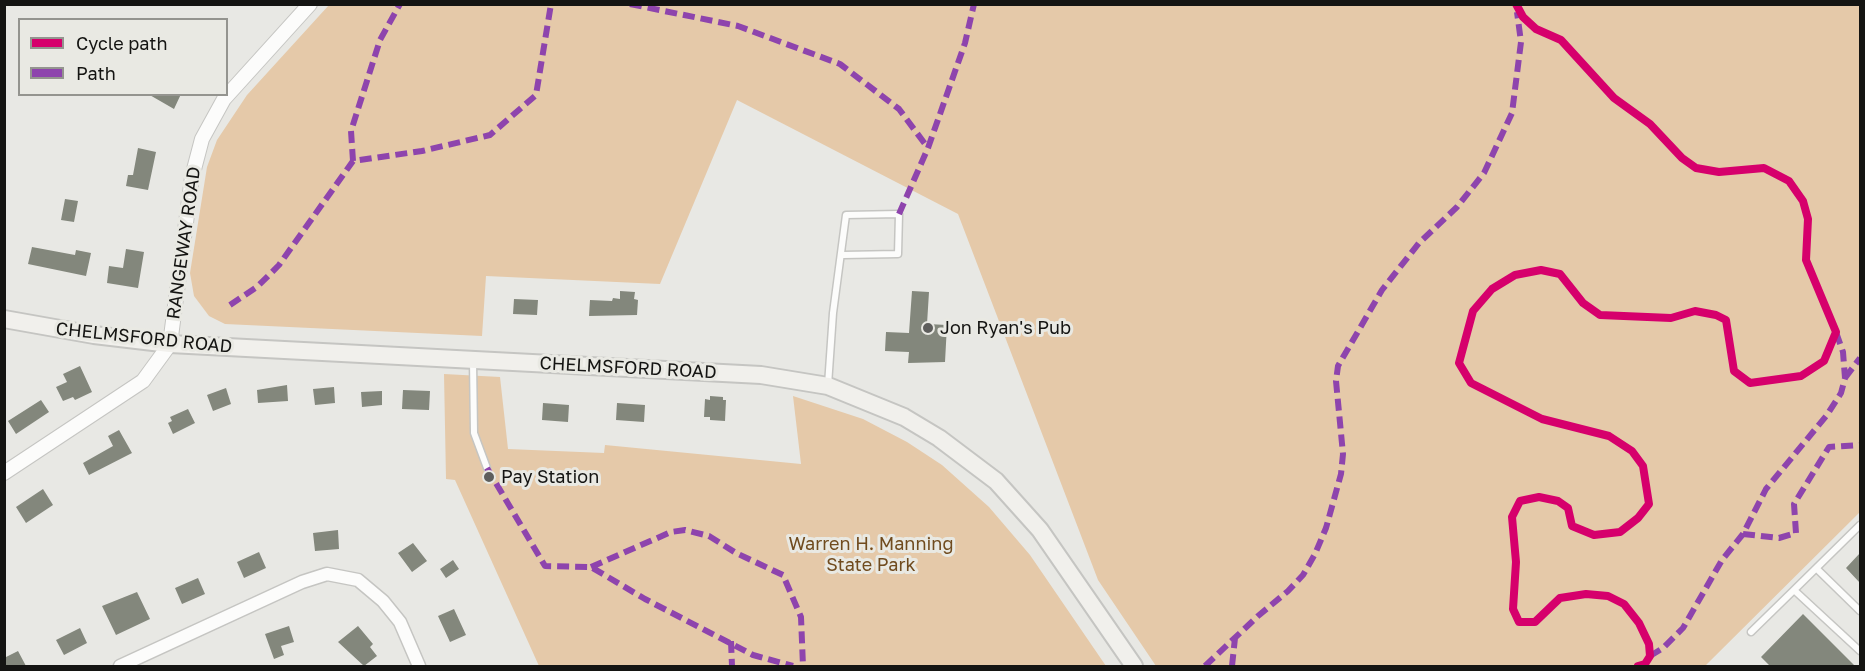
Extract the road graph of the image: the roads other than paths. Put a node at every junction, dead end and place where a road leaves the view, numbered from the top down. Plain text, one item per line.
1 (310, 4) edge
2 (228, 95) edge
3 (227, 96) edge
4 (843, 255) junction
5 (4, 319) edge
6 (170, 344) junction
7 (473, 360) junction
8 (828, 386) junction
9 (487, 468) dead end
10 (4, 473) edge
11 (1860, 525) edge
12 (1817, 569) junction
13 (1794, 590) junction
14 (1860, 611) edge
15 (1751, 632) dead end
16 (1860, 651) edge
17 (120, 666) edge
18 (419, 666) edge
19 (1134, 666) edge

1 - 2 street, RANGEWAY ROAD
3 - 6 street, RANGEWAY ROAD
4 - 4 lane
4 - 8 lane
5 - 6 main road, CHELMSFORD ROAD
6 - 7 main road, CHELMSFORD ROAD
6 - 10 street, RANGEWAY ROAD
7 - 8 main road, CHELMSFORD ROAD
7 - 9 lane
8 - 19 main road, CHELMSFORD ROAD
11 - 12 lane
12 - 13 lane
12 - 14 lane
13 - 15 lane
13 - 16 lane
17 - 18 street

